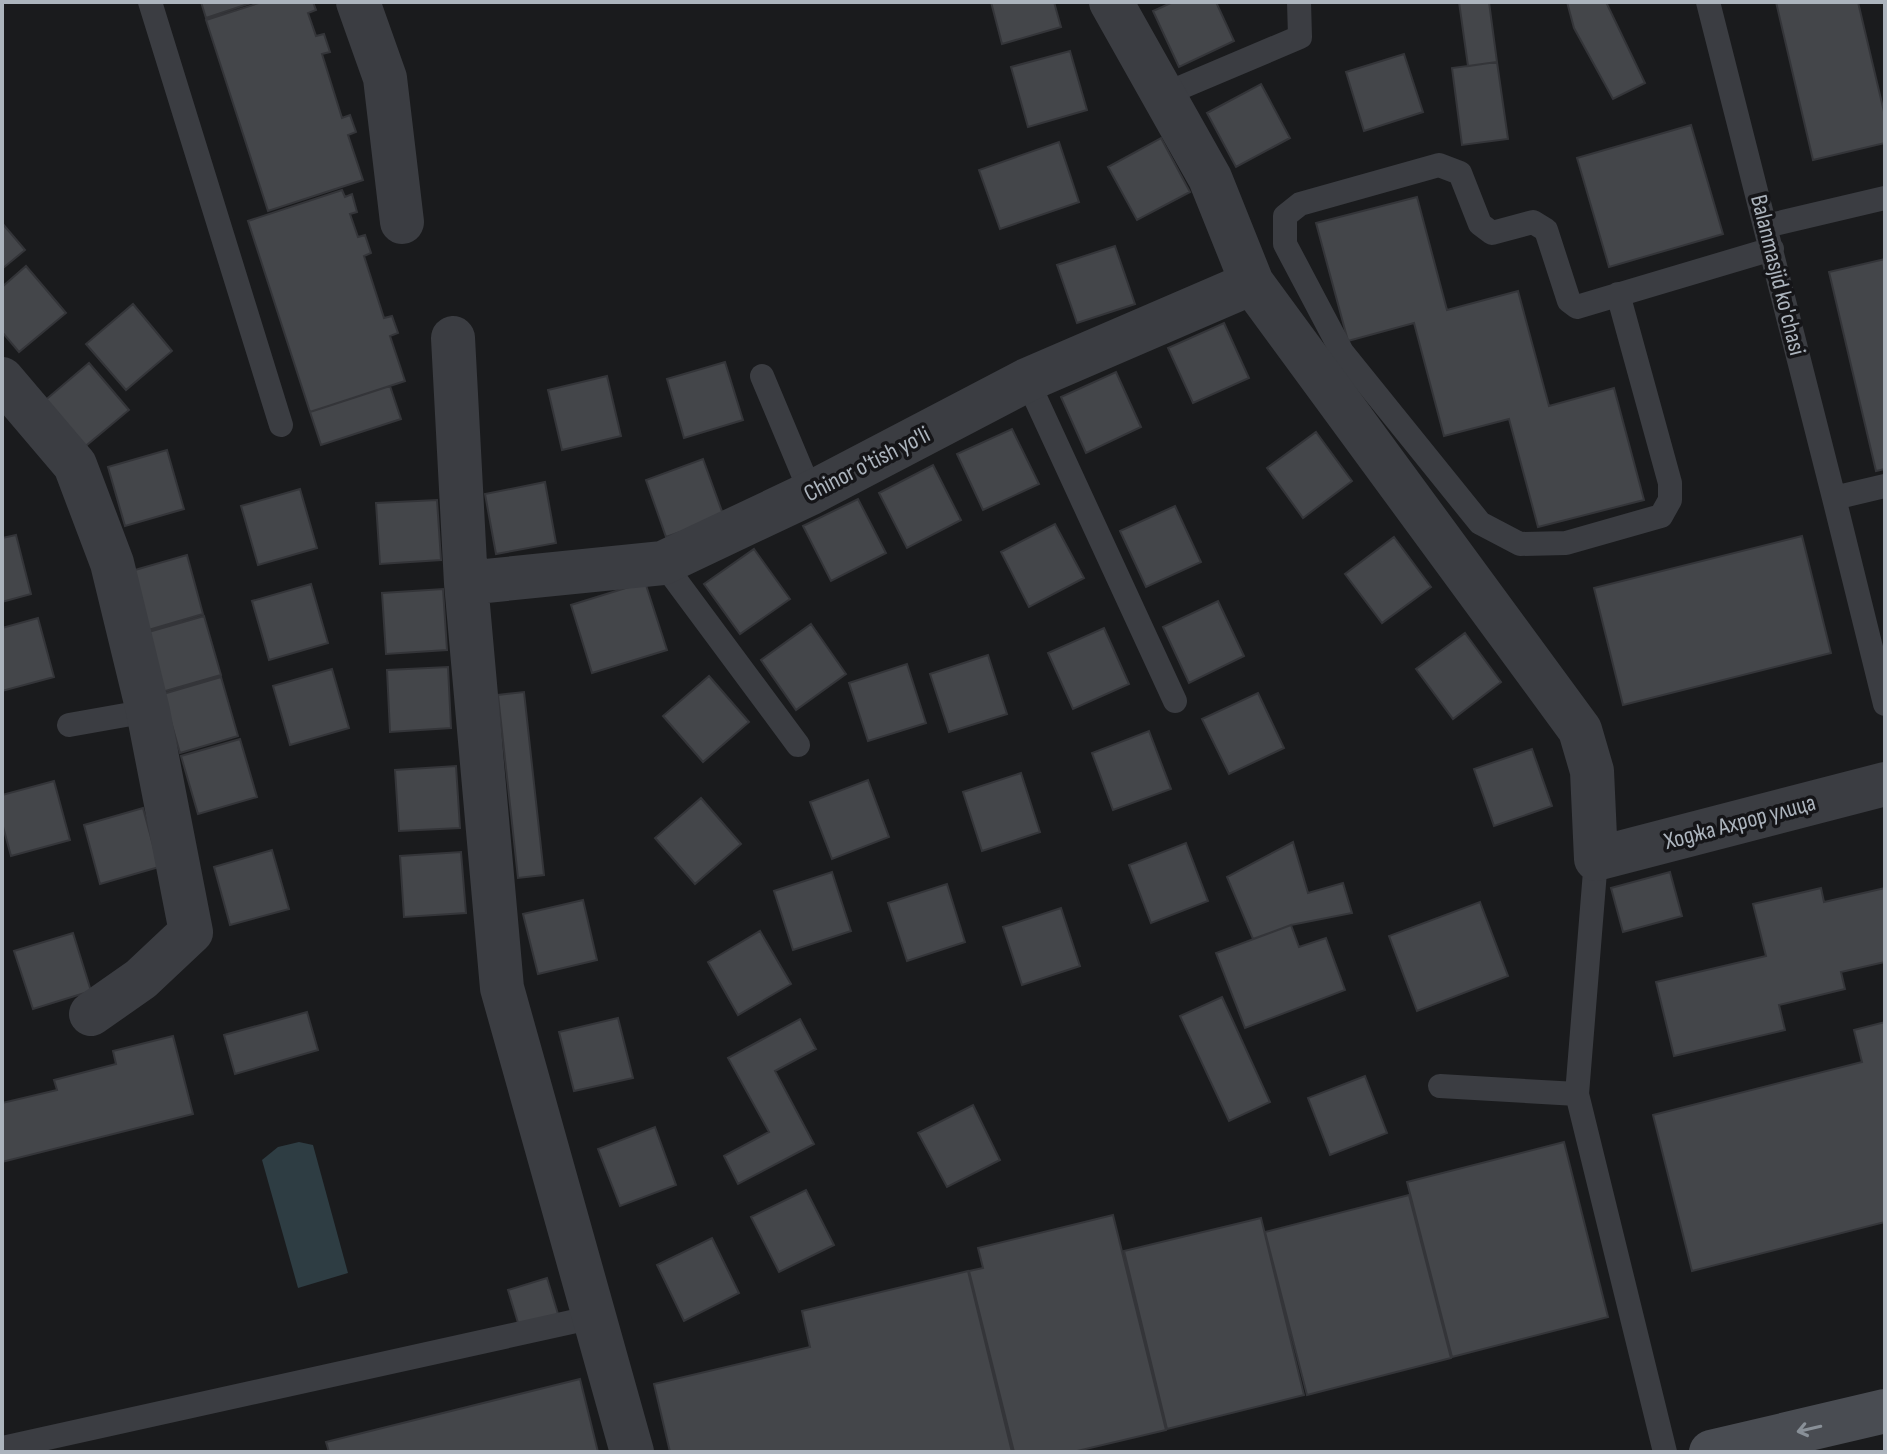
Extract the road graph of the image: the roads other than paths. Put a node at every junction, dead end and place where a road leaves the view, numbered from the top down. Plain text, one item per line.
1 (150, 2) edge
2 (358, 2) edge
3 (1111, 2) edge
4 (1299, 2) edge
5 (1708, 2) edge
6 (1163, 95) junction
7 (1885, 198) edge
8 (402, 222) dead end
9 (1769, 237) junction
10 (1252, 283) junction
11 (1618, 294) junction
12 (453, 338) dead end
13 (762, 376) dead end
14 (2, 379) edge
15 (1027, 380) junction
16 (281, 425) dead end
17 (1885, 486) edge
18 (811, 493) junction
19 (1834, 498) junction
20 (663, 563) junction
21 (466, 583) junction
22 (1175, 701) dead end
23 (1885, 704) edge
24 (148, 711) junction
25 (69, 725) dead end
26 (798, 745) dead end
27 (1885, 784) edge
28 (1596, 859) junction
29 (91, 1014) dead end
30 (1440, 1086) dead end
31 (1577, 1094) junction
32 (594, 1317) junction
33 (1885, 1411) edge
34 (2, 1448) edge
35 (632, 1452) edge
36 (1665, 1452) edge
37 (1711, 1452) edge

1 - 16 lane
2 - 8 street
3 - 6 street
4 - 6 lane
5 - 9 lane, Balanmasjid ko'chasi
6 - 10 street
7 - 9 lane
9 - 11 lane
9 - 19 lane, Balanmasjid ko'chasi
10 - 15 street, Chinor o'tish yo'li
10 - 28 street
11 - 11 lane
12 - 21 street
13 - 18 lane
14 - 24 street
15 - 18 street, Chinor o'tish yo'li
15 - 22 lane
17 - 19 lane
18 - 20 street, Chinor o'tish yo'li
19 - 23 lane, Balanmasjid ko'chasi
20 - 21 street, Chinor o'tish yo'li
20 - 26 lane
21 - 32 street
24 - 25 lane
24 - 29 street
27 - 28 street, Ходжа Ахрор улица
28 - 31 lane
30 - 31 lane
31 - 36 lane
32 - 34 lane
32 - 35 street
33 -> 37 street

